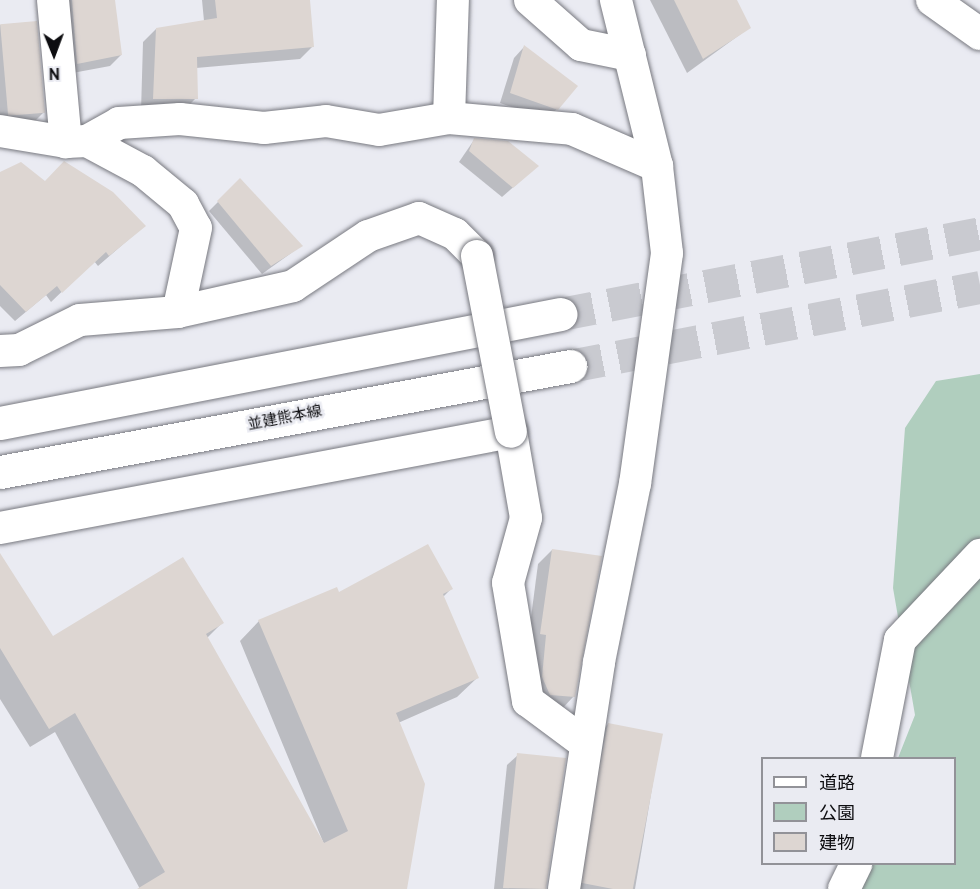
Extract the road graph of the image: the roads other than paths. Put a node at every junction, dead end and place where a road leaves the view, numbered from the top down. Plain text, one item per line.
1 (53, 0) edge
2 (453, 0) edge
3 (530, 0) edge
4 (616, 0) edge
5 (932, 0) edge
6 (980, 34) edge
7 (630, 55) junction
8 (449, 118) junction
9 (0, 131) edge
10 (77, 141) junction
11 (657, 165) junction
12 (178, 312) junction
13 (561, 314) tunnel mouth
14 (0, 351) edge
15 (570, 366) tunnel mouth
16 (0, 423) edge
17 (511, 432) junction
18 (0, 472) edge
19 (0, 528) edge
20 (980, 555) edge
21 (586, 744) junction
22 (877, 757) edge
23 (856, 865) edge
24 (564, 889) edge
25 (844, 889) edge

1 - 10 street
2 - 8 street
3 - 7 street
4 - 7 street
5 - 6 street
7 - 11 street
8 - 10 street
8 - 11 street
9 - 10 street
10 - 12 street
11 - 21 street
12 - 14 street
12 - 17 street, bridge
13 - 16 main road
15 - 18 main road, 並建熊本線
17 - 19 street
17 - 21 street
20 - 22 street
21 - 24 street
23 - 25 street

